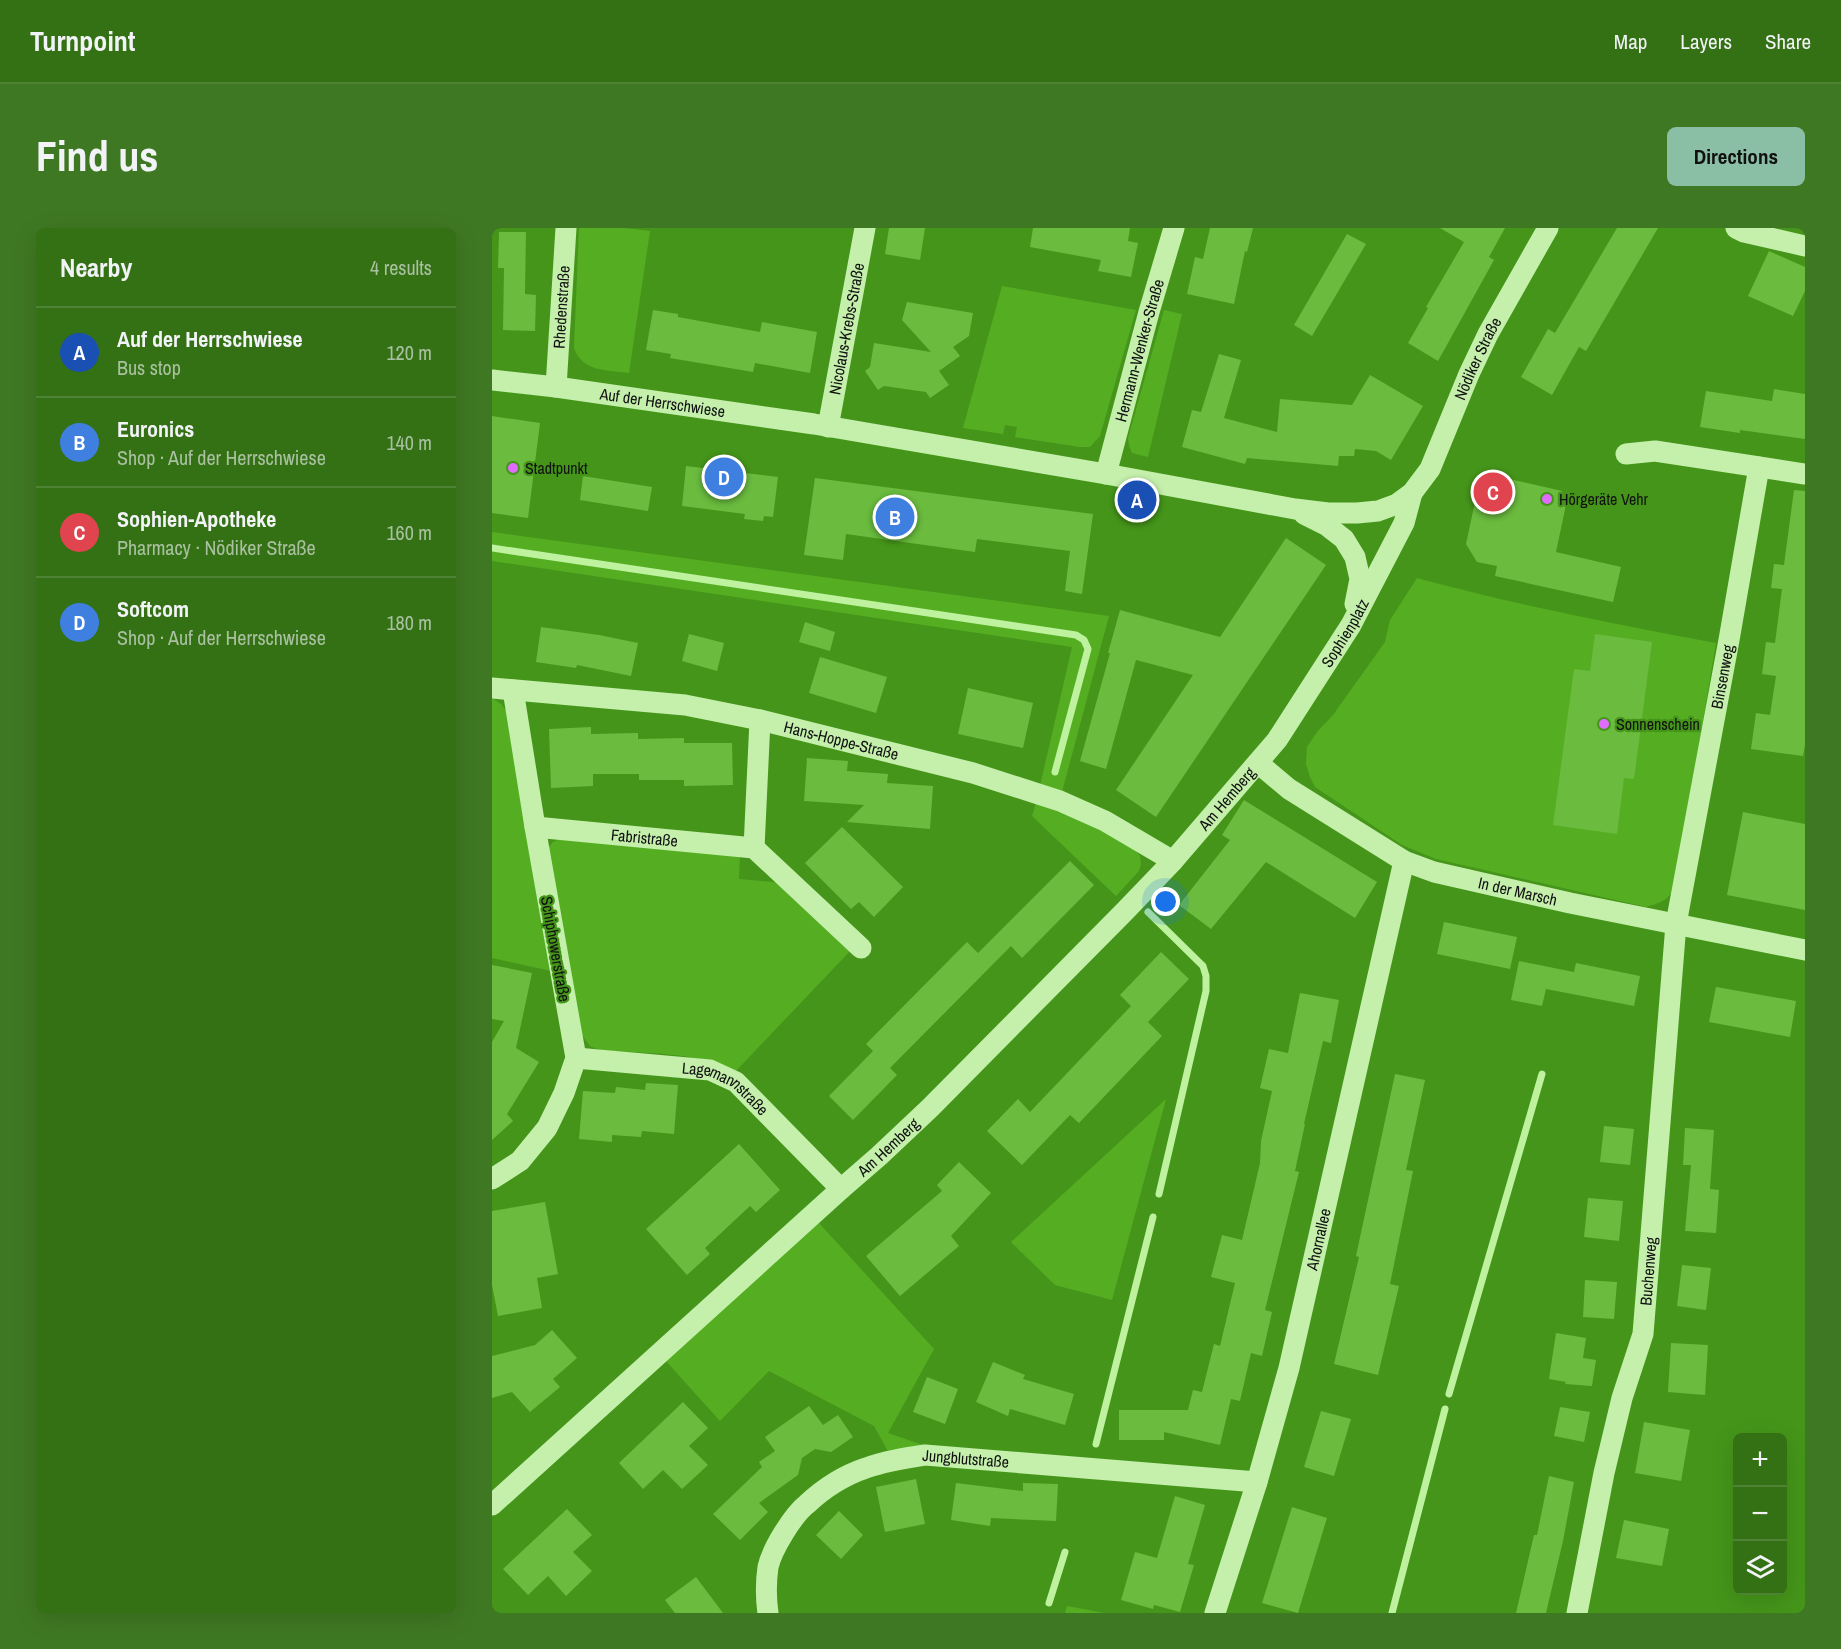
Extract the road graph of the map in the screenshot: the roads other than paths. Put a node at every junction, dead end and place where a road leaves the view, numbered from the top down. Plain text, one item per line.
1 (566, 228) edge
2 (865, 228) edge
3 (1174, 228) edge
4 (1548, 228) edge
5 (1736, 228) edge
6 (1805, 246) edge
7 (492, 380) edge
8 (556, 387) junction
9 (828, 427) junction
10 (1626, 454) dead end
11 (1759, 466) junction
12 (1106, 474) junction
13 (1805, 474) edge
14 (1412, 493) junction
15 (1294, 508) junction
16 (1351, 625) junction
17 (492, 688) edge
18 (513, 690) junction
19 (760, 720) junction
20 (1258, 763) junction
21 (535, 827) junction
22 (754, 848) junction
23 (1173, 861) junction
24 (1404, 861) junction
25 (1676, 924) junction
26 (861, 948) dead end
27 (1805, 950) edge
28 (576, 1058) junction
29 (492, 1179) edge
30 (841, 1189) junction
31 (1257, 1482) junction
32 (492, 1505) edge
33 (768, 1613) edge
34 (1215, 1613) edge
35 (1577, 1613) edge

1 - 8 street, Rhedenstraße
2 - 9 street, Nicolaus-Krebs-Straße
3 - 12 street, Hermann-Wenker-Straße
4 - 14 street, Nödiker Straße
5 - 6 street
7 - 8 street, Auf der Herrschwiese
8 - 9 street, Auf der Herrschwiese
9 - 12 street, Auf der Herrschwiese
10 - 11 street
11 - 13 street
11 - 25 street, Binsenweg
12 - 15 street, Auf der Herrschwiese
14 - 15 street, Auf der Herrschwiese
14 - 16 street, Sophienplatz
15 - 16 street, Auf der Herrschwiese
16 - 20 street, Sophienplatz
17 - 18 street, Hans-Hoppe-Straße
18 - 19 street, Hans-Hoppe-Straße
18 - 21 street, Schiphowerstraße
19 - 22 street
19 - 23 street, Hans-Hoppe-Straße
20 - 23 street, Am Hemberg
20 - 24 street, In der Marsch
21 - 22 street, Fabristraße
21 - 28 street, Schiphowerstraße
22 - 26 street
23 - 30 street, Am Hemberg
24 - 25 street, In der Marsch
24 - 31 street, Ahornallee
25 - 27 street, In der Marsch
25 - 35 street, Buchenweg
28 - 29 street, Schiphowerstraße
28 - 30 street, Lagemannstraße
30 - 32 street, Am Hemberg
31 - 33 street, Jungblutstraße
31 - 34 street, Ahornallee

